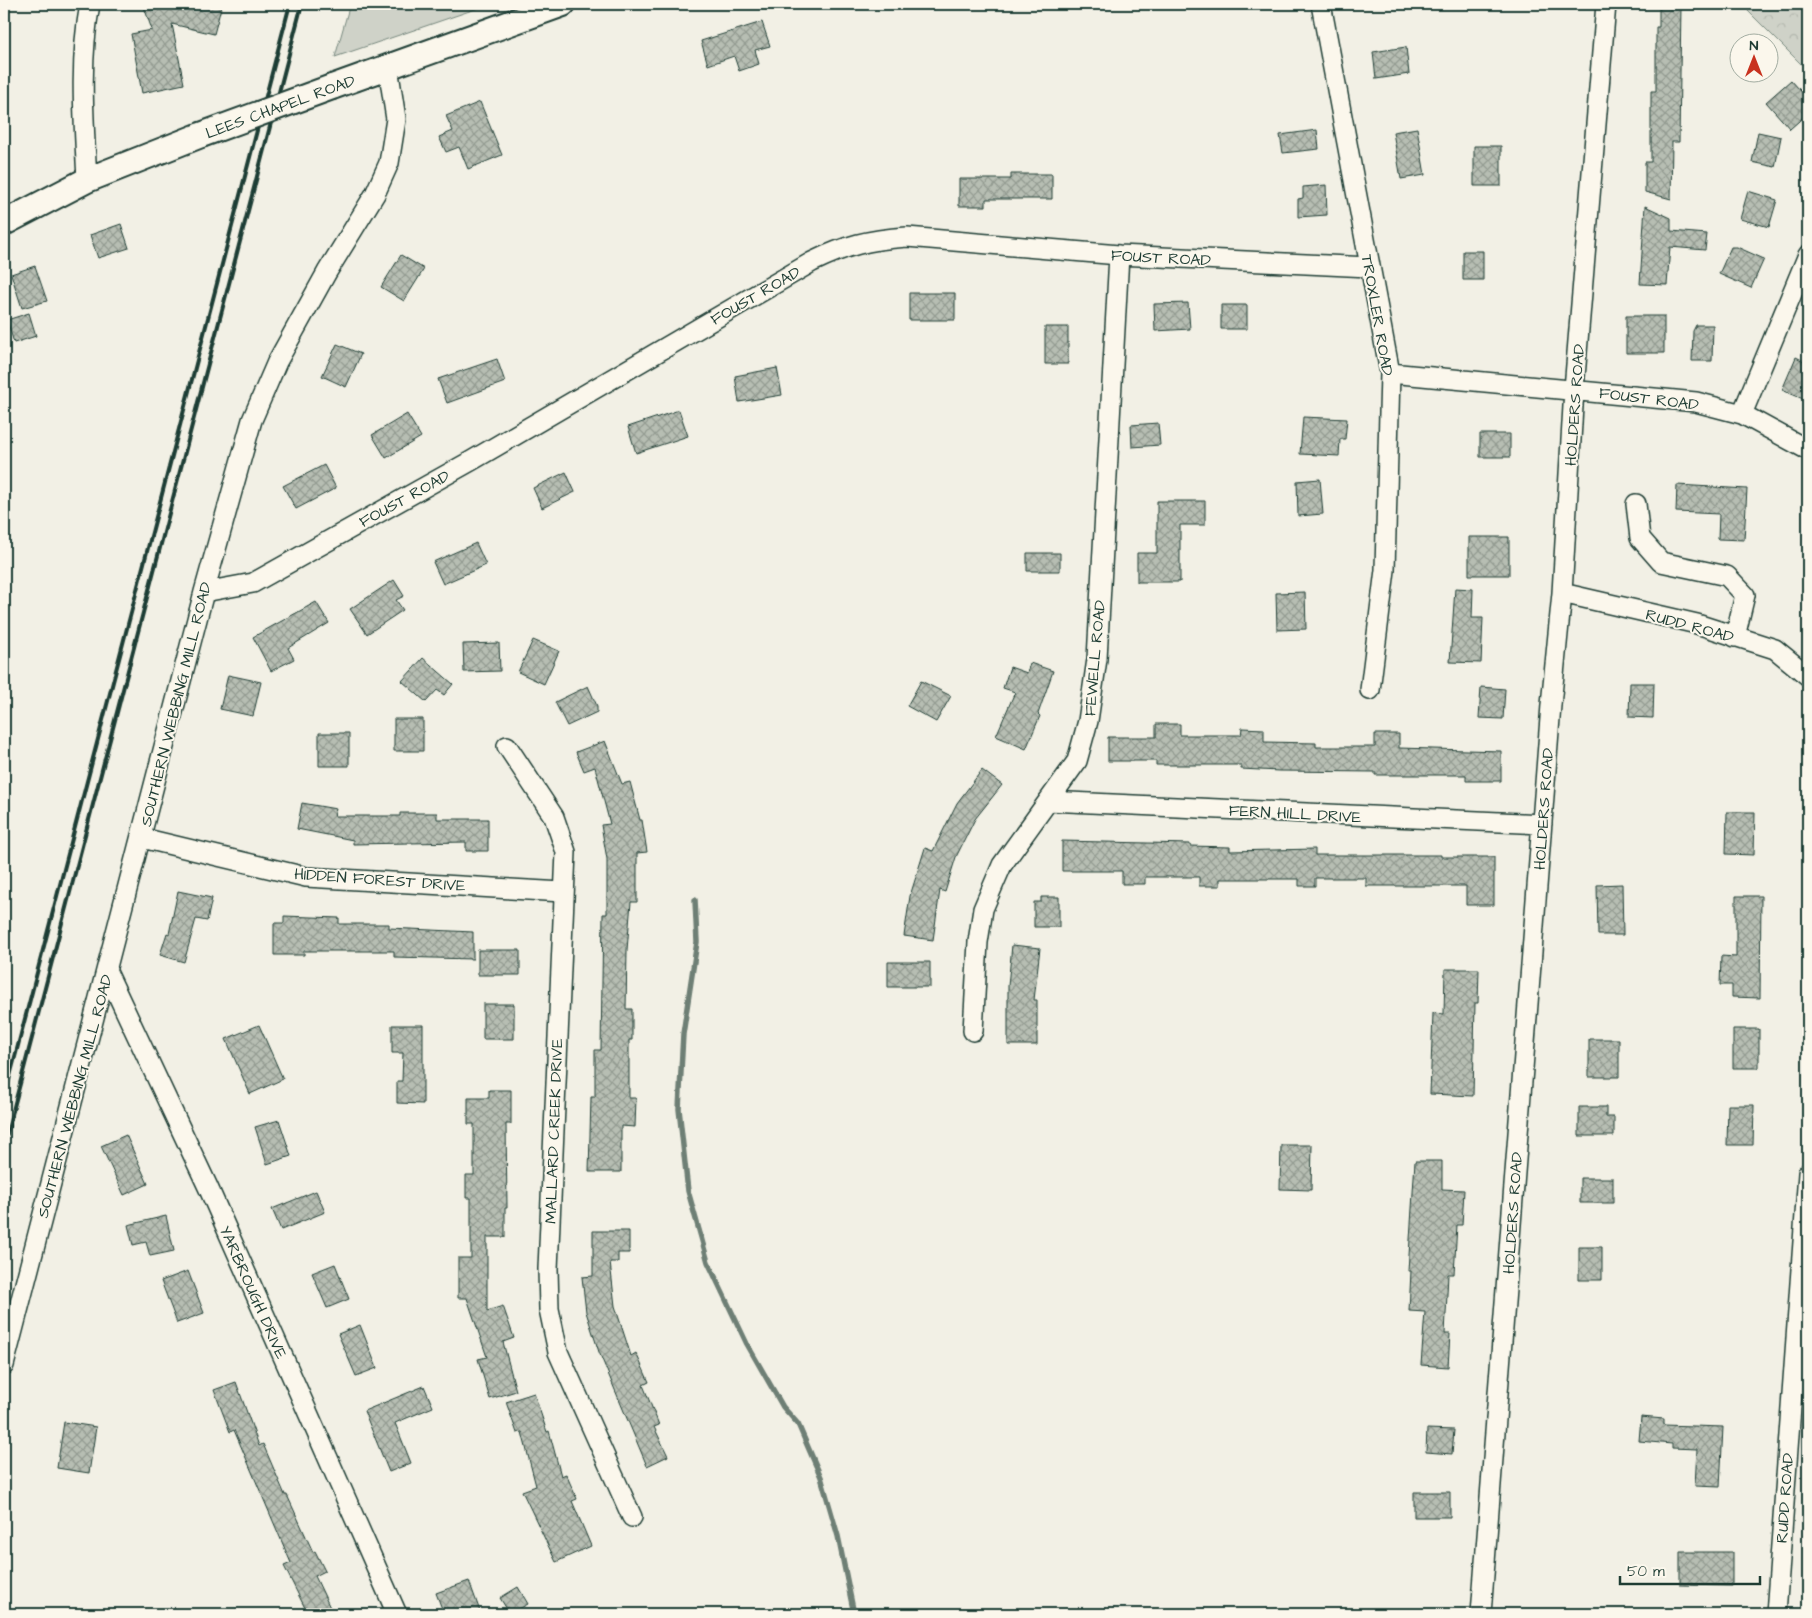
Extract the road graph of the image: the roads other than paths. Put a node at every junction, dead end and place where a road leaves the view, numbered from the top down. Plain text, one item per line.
1 (90, 4) edge
2 (563, 4) edge
3 (1321, 4) edge
4 (1606, 4) edge
5 (388, 67) junction
6 (87, 180) junction
7 (4, 223) edge
8 (1119, 255) junction
9 (1808, 255) edge
10 (1369, 266) junction
11 (1390, 374) junction
12 (1574, 389) junction
13 (1742, 414) junction
14 (1808, 450) edge
15 (1636, 504) dead end
16 (204, 592) junction
17 (1562, 594) junction
18 (1735, 636) junction
19 (1808, 676) edge
20 (1370, 690) dead end
21 (507, 746) dead end
22 (1048, 801) junction
23 (1542, 824) junction
24 (142, 838) junction
25 (563, 892) junction
26 (107, 972) junction
27 (973, 1031) dead end
28 (1808, 1173) edge
29 (4, 1364) edge
30 (632, 1516) dead end
31 (397, 1614) edge
32 (1481, 1614) edge
33 (1776, 1614) edge

1 - 6 street
2 - 5 main road, LEES CHAPEL ROAD
3 - 10 street, TROXLER ROAD
4 - 12 street, HOLDERS ROAD
5 - 6 main road, LEES CHAPEL ROAD, bridge
5 - 16 street, SOUTHERN WEBBING MILL ROAD
6 - 7 main road, LEES CHAPEL ROAD
8 - 10 street, FOUST ROAD
8 - 16 street, FOUST ROAD
8 - 22 street, FEWELL ROAD
9 - 13 street
10 - 11 street, TROXLER ROAD
11 - 12 street, FOUST ROAD
11 - 20 street, TROXLER ROAD
12 - 13 street, FOUST ROAD
12 - 17 street, HOLDERS ROAD
13 - 14 street, FOUST ROAD
15 - 18 street
16 - 24 street, SOUTHERN WEBBING MILL ROAD
17 - 18 street, RUDD ROAD
17 - 23 street, HOLDERS ROAD
18 - 19 street, RUDD ROAD
21 - 25 street, MALLARD CREEK DRIVE
22 - 23 street, FERN HILL DRIVE
22 - 27 street, FEWELL ROAD
23 - 32 street, HOLDERS ROAD
24 - 25 street, HIDDEN FOREST DRIVE
24 - 26 street, SOUTHERN WEBBING MILL ROAD
25 - 30 street, MALLARD CREEK DRIVE
26 - 29 street, SOUTHERN WEBBING MILL ROAD
26 - 31 street, YARBROUGH DRIVE
28 - 33 street, RUDD ROAD

